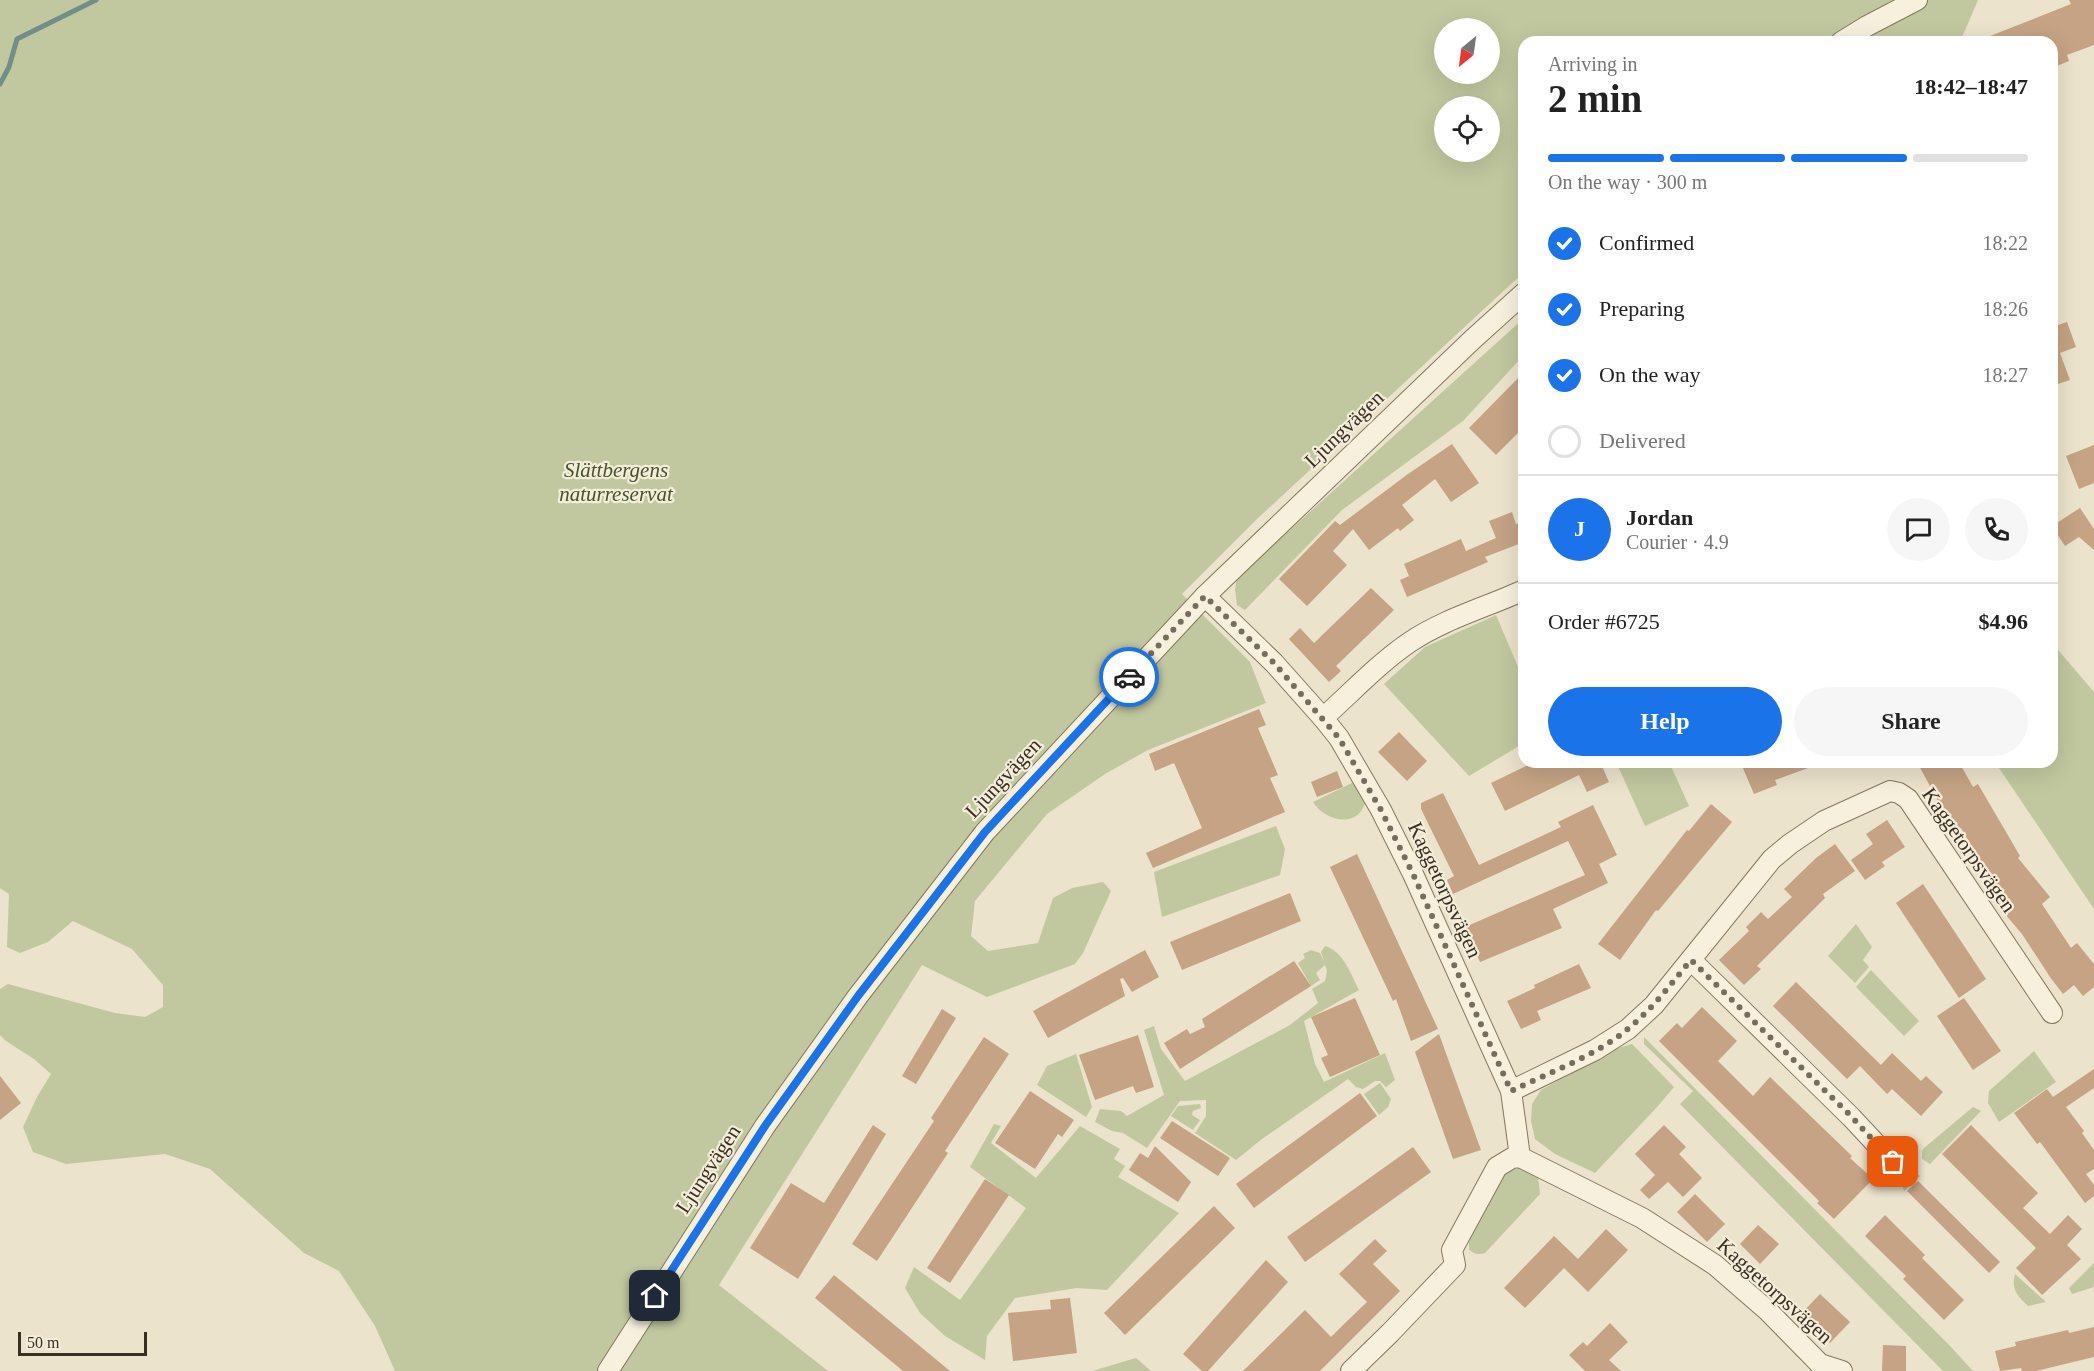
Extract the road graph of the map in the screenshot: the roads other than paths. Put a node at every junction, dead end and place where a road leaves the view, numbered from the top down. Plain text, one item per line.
1 (1917, 0) edge
2 (1851, 36) edge
3 (1518, 298) edge
4 (1518, 593) edge
5 (1205, 596) junction
6 (1323, 718) junction
7 (1691, 960) junction
8 (2052, 1013) dead end
9 (1511, 1091) junction
10 (1520, 1157) junction
11 (1893, 1162) dead end
12 (608, 1371) edge
13 (1351, 1371) edge
14 (1842, 1371) edge

1 - 2 street
3 - 5 street, Ljungvägen
4 - 6 street
5 - 6 street, Kaggetorpsvägen
5 - 12 street, Ljungvägen
6 - 9 street, Kaggetorpsvägen
7 - 8 street, Kaggetorpsvägen
7 - 9 street, Kaggetorpsvägen
7 - 11 street
9 - 10 street, Kaggetorpsvägen
10 - 13 street
10 - 14 street, Kaggetorpsvägen

